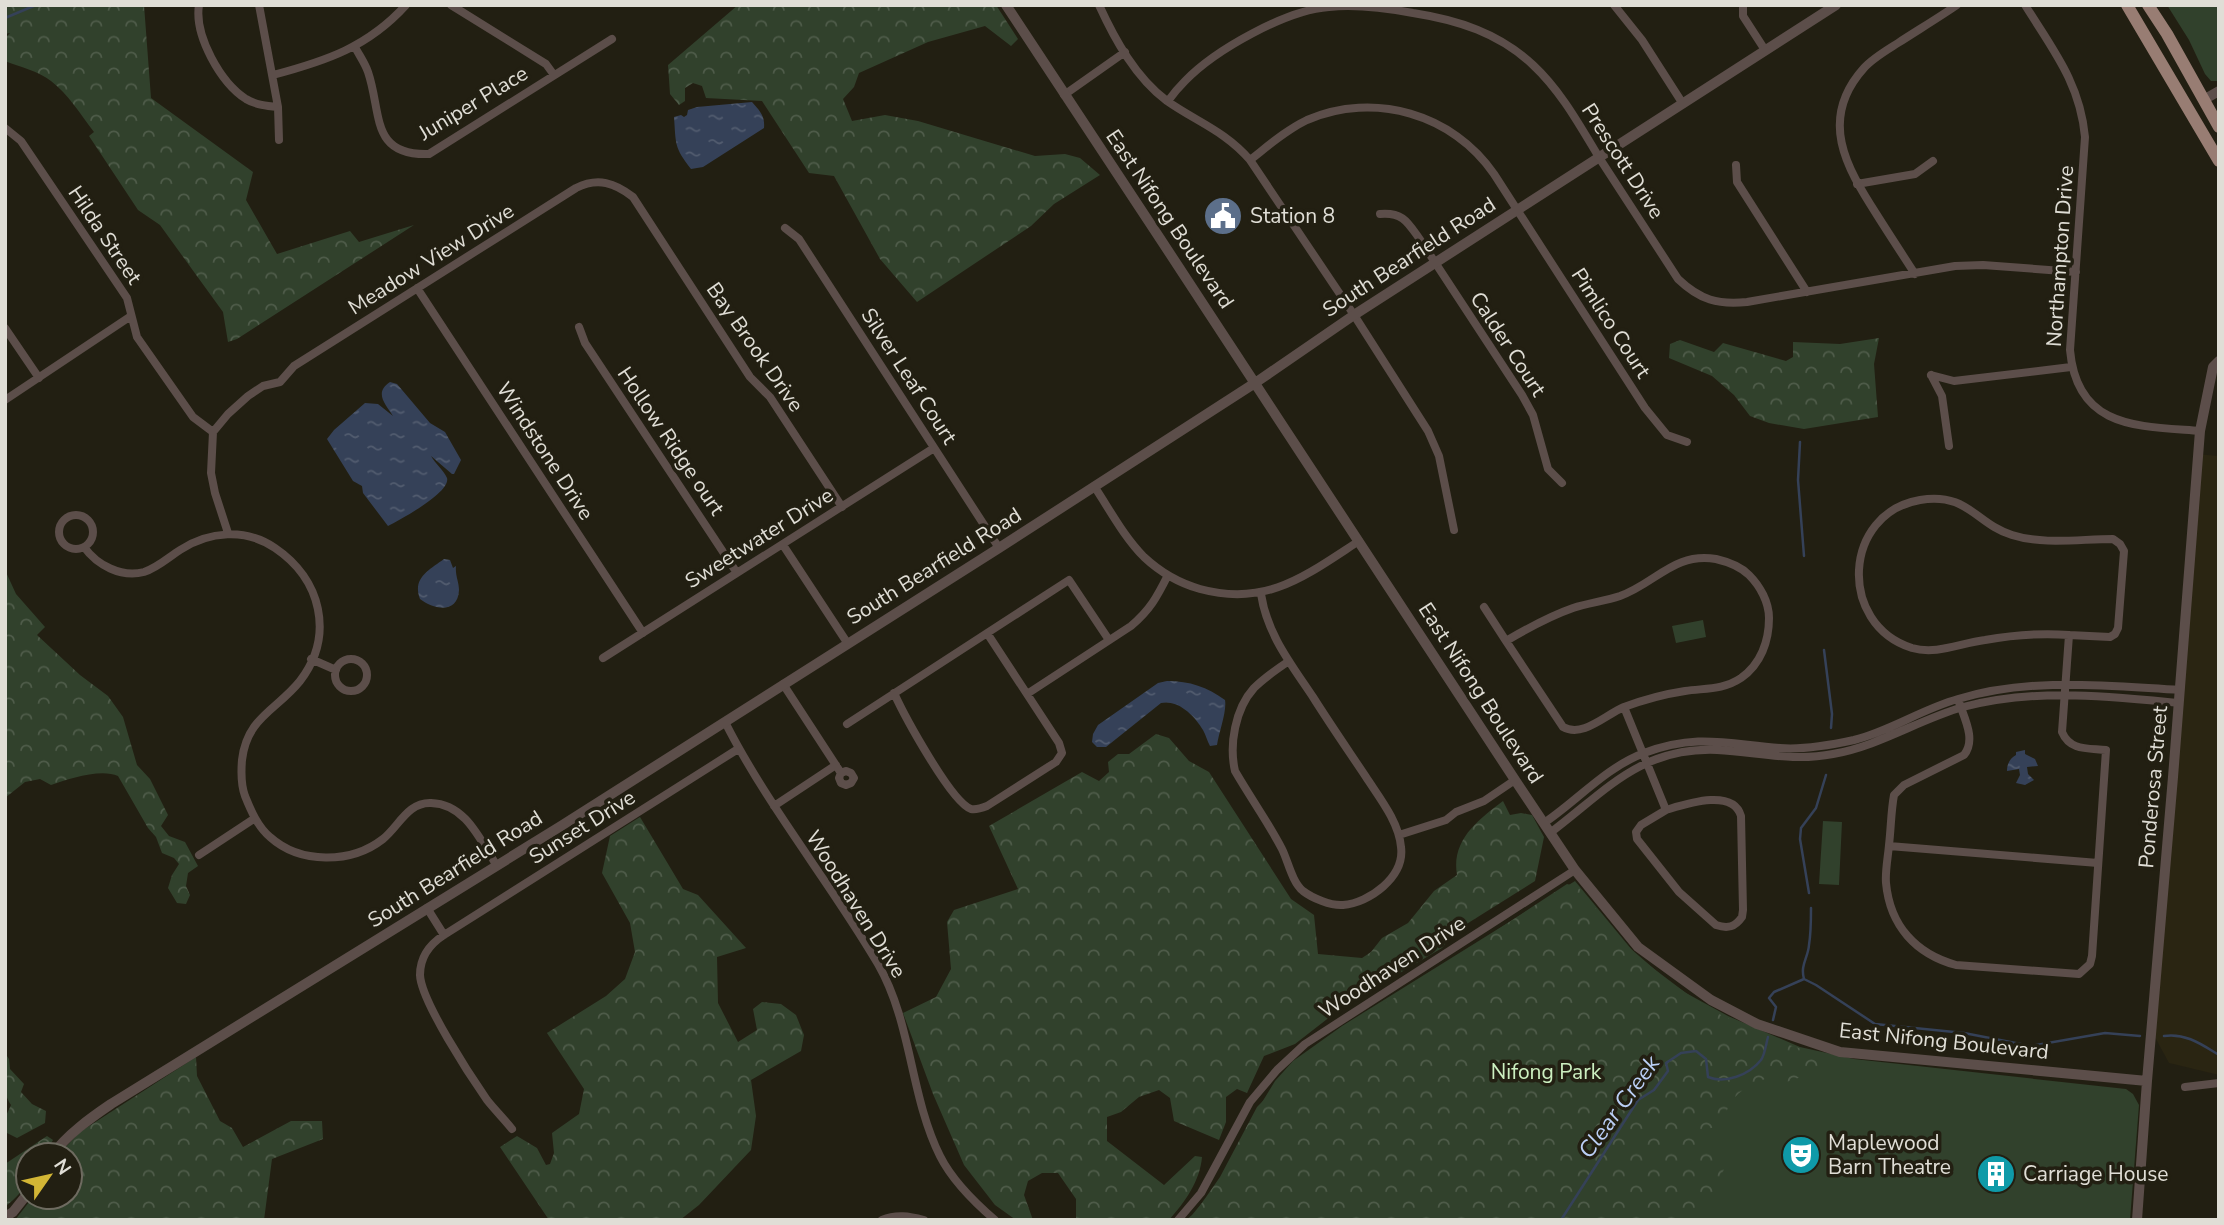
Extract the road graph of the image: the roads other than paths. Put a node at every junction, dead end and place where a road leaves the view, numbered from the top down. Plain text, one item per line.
1 (199, 5) edge
2 (259, 5) edge
3 (406, 5) edge
4 (451, 5) edge
5 (1006, 5) edge
6 (1099, 5) edge
7 (1614, 5) edge
8 (1743, 5) edge
9 (1836, 5) edge
10 (1957, 5) edge
11 (2025, 5) edge
12 (2127, 5) edge
13 (2148, 5) edge
14 (1328, 6) edge
15 (612, 38) dead end
16 (355, 47) junction
17 (1765, 50) junction
18 (1125, 52) junction
19 (273, 75) junction
20 (554, 75) junction
21 (2219, 91) edge
22 (1064, 95) junction
23 (2205, 99) junction
24 (1168, 101) junction
25 (1683, 104) junction
26 (278, 107) junction
27 (2219, 127) edge
28 (5, 128) edge
29 (279, 140) dead end
30 (1600, 158) junction
31 (1250, 160) junction
32 (1933, 161) dead end
33 (2219, 161) edge
34 (1736, 165) dead end
35 (608, 183) joint
36 (1857, 184) junction
37 (1518, 209) junction
38 (1380, 214) dead end
39 (785, 228) dead end
40 (1436, 263) junction
41 (2076, 272) junction
42 (1915, 274) junction
43 (417, 288) junction
44 (1807, 292) junction
45 (1354, 315) junction
46 (131, 316) junction
47 (579, 327) dead end
48 (5, 328) edge
49 (2219, 361) edge
50 (2071, 368) junction
51 (39, 378) junction
52 (1255, 383) junction
53 (5, 400) edge
54 (213, 432) junction
55 (2200, 432) junction
56 (1687, 442) dead end
57 (1949, 446) dead end
58 (934, 448) junction
59 (1562, 483) dead end
60 (1094, 486) junction
61 (842, 507) junction
62 (1454, 530) dead end
63 (228, 533) junction
64 (1359, 541) junction
65 (783, 545) junction
66 (84, 547) junction
67 (999, 548) junction
68 (737, 573) junction
69 (1168, 575) junction
70 (1261, 594) junction
71 (1484, 607) dead end
72 (643, 633) junction
73 (987, 633) junction
74 (2069, 635) junction
75 (1109, 640) junction
76 (1506, 641) junction
77 (848, 643) junction
78 (312, 659) junction
79 (603, 659) dead end
80 (1289, 661) junction
81 (336, 670) junction
82 (2066, 683) junction
83 (783, 684) junction
84 (2180, 690) junction
85 (894, 693) junction
86 (1027, 694) junction
87 (2064, 694) junction
88 (2179, 702) junction
89 (1959, 703) junction
90 (1624, 707) junction
91 (724, 722) junction
92 (847, 724) dead end
93 (738, 749) junction
94 (1643, 754) junction
95 (1646, 763) junction
96 (1515, 780) junction
97 (1583, 794) junction
98 (1590, 802) junction
99 (774, 806) junction
100 (1666, 810) junction
101 (256, 818) junction
102 (1544, 823) junction
103 (1550, 833) junction
104 (1399, 835) junction
105 (1889, 846) junction
106 (199, 855) dead end
107 (2098, 863) junction
108 (497, 866) junction
109 (1575, 870) junction
110 (427, 908) junction
111 (444, 935) junction
112 (2147, 1081) junction
113 (2219, 1083) edge
114 (2185, 1087) dead end
115 (512, 1129) dead end
116 (63, 1141) edge
117 (882, 1220) edge
118 (924, 1220) edge
119 (995, 1220) edge
120 (1178, 1220) edge
121 (2137, 1220) edge

1 - 26 street
2 - 19 street
3 - 16 street
4 - 20 street, Juniper Place
5 - 22 street, East Nifong Boulevard
6 - 18 street
7 - 25 street
8 - 17 street
9 - 17 street, South Bearfield Road
10 - 36 street
11 - 41 street, Northampton Drive
12 - 33 main road
13 - 23 main road
14 - 24 street, Prescott Drive
14 - 30 street, Prescott Drive
15 - 20 street, Juniper Place
16 - 19 street
16 - 20 street, Juniper Place
17 - 25 street, South Bearfield Road
18 - 22 street
18 - 24 street
19 - 26 street
21 - 23 street
22 - 52 street, East Nifong Boulevard
23 - 27 main road
24 - 31 street
25 - 30 street, South Bearfield Road
26 - 29 street
28 - 46 street, Hilda Street
30 - 37 street, South Bearfield Road
30 - 44 street, Prescott Drive
31 - 37 street, Pimlico Court
31 - 45 street
32 - 36 street
34 - 44 street
35 - 43 street, Meadow View Drive
35 - 61 street, Bay Brook Drive
36 - 42 street
37 - 40 street, South Bearfield Road
37 - 56 street, Pimlico Court
38 - 40 street, Calder Court
39 - 58 street, Silver Leaf Court
40 - 45 street, South Bearfield Road
40 - 59 street, Calder Court
41 - 42 street, Prescott Drive
41 - 50 street, Northampton Drive
42 - 44 street, Prescott Drive
43 - 54 street, Meadow View Drive
43 - 72 street, Windstone Drive
45 - 52 street, South Bearfield Road
45 - 62 street
46 - 51 street
46 - 54 street, Hilda Street
47 - 68 street, Hollow Ridge ourt
48 - 51 street
49 - 55 street, Ponderosa Street
50 - 55 street, Northampton Drive
50 - 57 street
51 - 53 street
52 - 60 street, South Bearfield Road
52 - 64 street, East Nifong Boulevard
54 - 63 street
55 - 84 street, Ponderosa Street
58 - 61 street, Sweetwater Drive
58 - 67 street, Silver Leaf Court
60 - 67 street, South Bearfield Road
60 - 69 street
61 - 65 street, Sweetwater Drive
63 - 66 street
63 - 78 street
64 - 70 street
64 - 96 street, East Nifong Boulevard
65 - 68 street, Sweetwater Drive
65 - 77 street
66 - 66 street
67 - 77 street, South Bearfield Road
68 - 72 street, Sweetwater Drive
69 - 70 street
69 - 75 street
70 - 80 street
71 - 76 street
72 - 79 street, Sweetwater Drive
73 - 75 street
73 - 85 street
73 - 86 street
74 - 74 street
74 - 82 street
75 - 86 street
76 - 90 street
76 - 90 street
77 - 83 street, South Bearfield Road
78 - 81 street
78 - 101 street
80 - 104 street
80 - 104 street
81 - 81 street
82 - 84 street
82 - 87 street
82 - 89 street
83 - 91 street, South Bearfield Road
83 - 99 street
84 - 88 street, Ponderosa Street
85 - 86 street
85 - 92 street
87 - 88 street
87 - 89 street
87 - 107 street
88 - 112 street, Ponderosa Street
89 - 94 street
89 - 95 street
89 - 105 street
90 - 94 street
91 - 93 street, Woodhaven Drive
91 - 108 street, South Bearfield Road
93 - 99 street, Woodhaven Drive
93 - 111 street, Sunset Drive
94 - 95 street
94 - 97 street
95 - 98 street
95 - 100 street
96 - 102 street, East Nifong Boulevard
96 - 104 street
97 - 98 street
97 - 102 street
98 - 103 street
99 - 119 street, Woodhaven Drive
100 - 100 street
101 - 106 street
101 - 108 street
102 - 103 street, East Nifong Boulevard
103 - 109 street, East Nifong Boulevard
105 - 107 street
105 - 107 street
108 - 110 street, South Bearfield Road
109 - 112 street, East Nifong Boulevard
109 - 120 street, Woodhaven Drive
110 - 111 street
110 - 116 street, South Bearfield Road
111 - 115 street, Sunset Drive
112 - 121 street, Ponderosa Street
113 - 114 street
117 - 118 street

